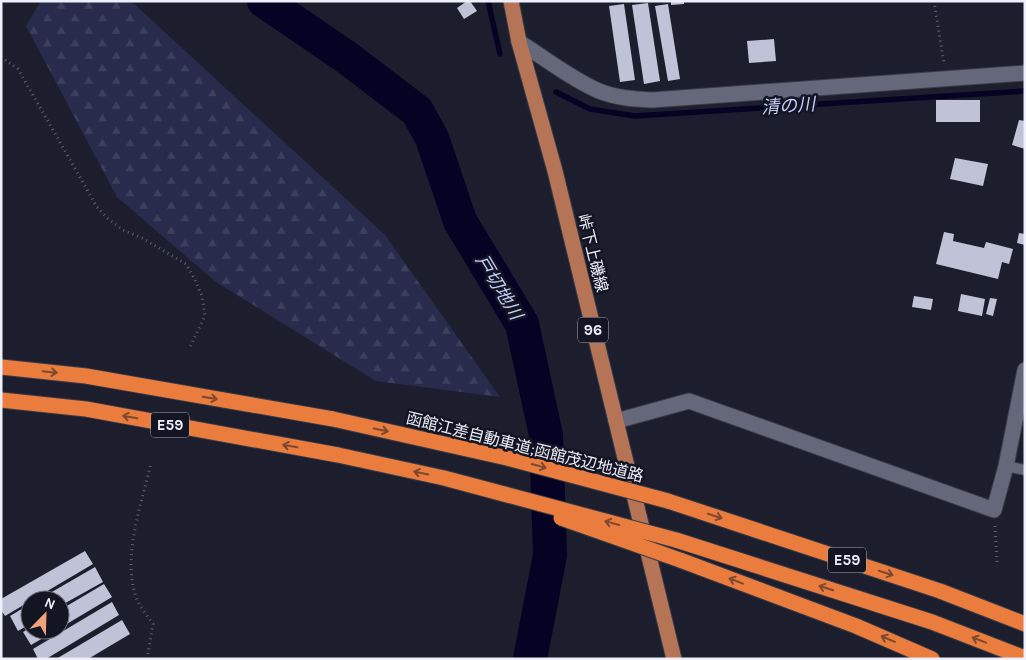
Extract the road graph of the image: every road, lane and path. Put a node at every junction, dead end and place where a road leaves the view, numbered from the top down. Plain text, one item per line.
1 (511, 1) edge
2 (934, 1) edge
3 (520, 42) junction
4 (1, 57) edge
5 (1025, 73) edge
6 (947, 79) junction
7 (189, 349) dead end
8 (1, 366) edge
9 (1025, 370) edge
10 (1, 400) edge
11 (616, 421) junction
12 (152, 463) dead end
13 (1006, 466) junction
14 (1025, 470) edge
15 (444, 478) junction
16 (994, 510) junction
17 (997, 564) dead end
18 (1025, 624) edge
19 (1025, 658) edge
20 (147, 659) edge
21 (674, 659) edge
22 (932, 659) edge

1 - 3 main road, 峠下上磯線 / 96
2 - 6 path
3 - 6 street
3 - 11 main road, 峠下上磯線 / 96
4 - 7 path
5 - 6 street
8 -> 18 highway, 函館江差自動車道;函館茂辺地道路 / E59, bridge
9 - 13 street
15 -> 10 highway, E59, bridge
11 - 16 street
11 - 21 main road, 峠下上磯線 / 96
12 - 20 path
13 - 14 lane
13 - 16 street
19 -> 15 highway, E59, bridge
22 -> 15 highway, bridge
16 - 17 path

